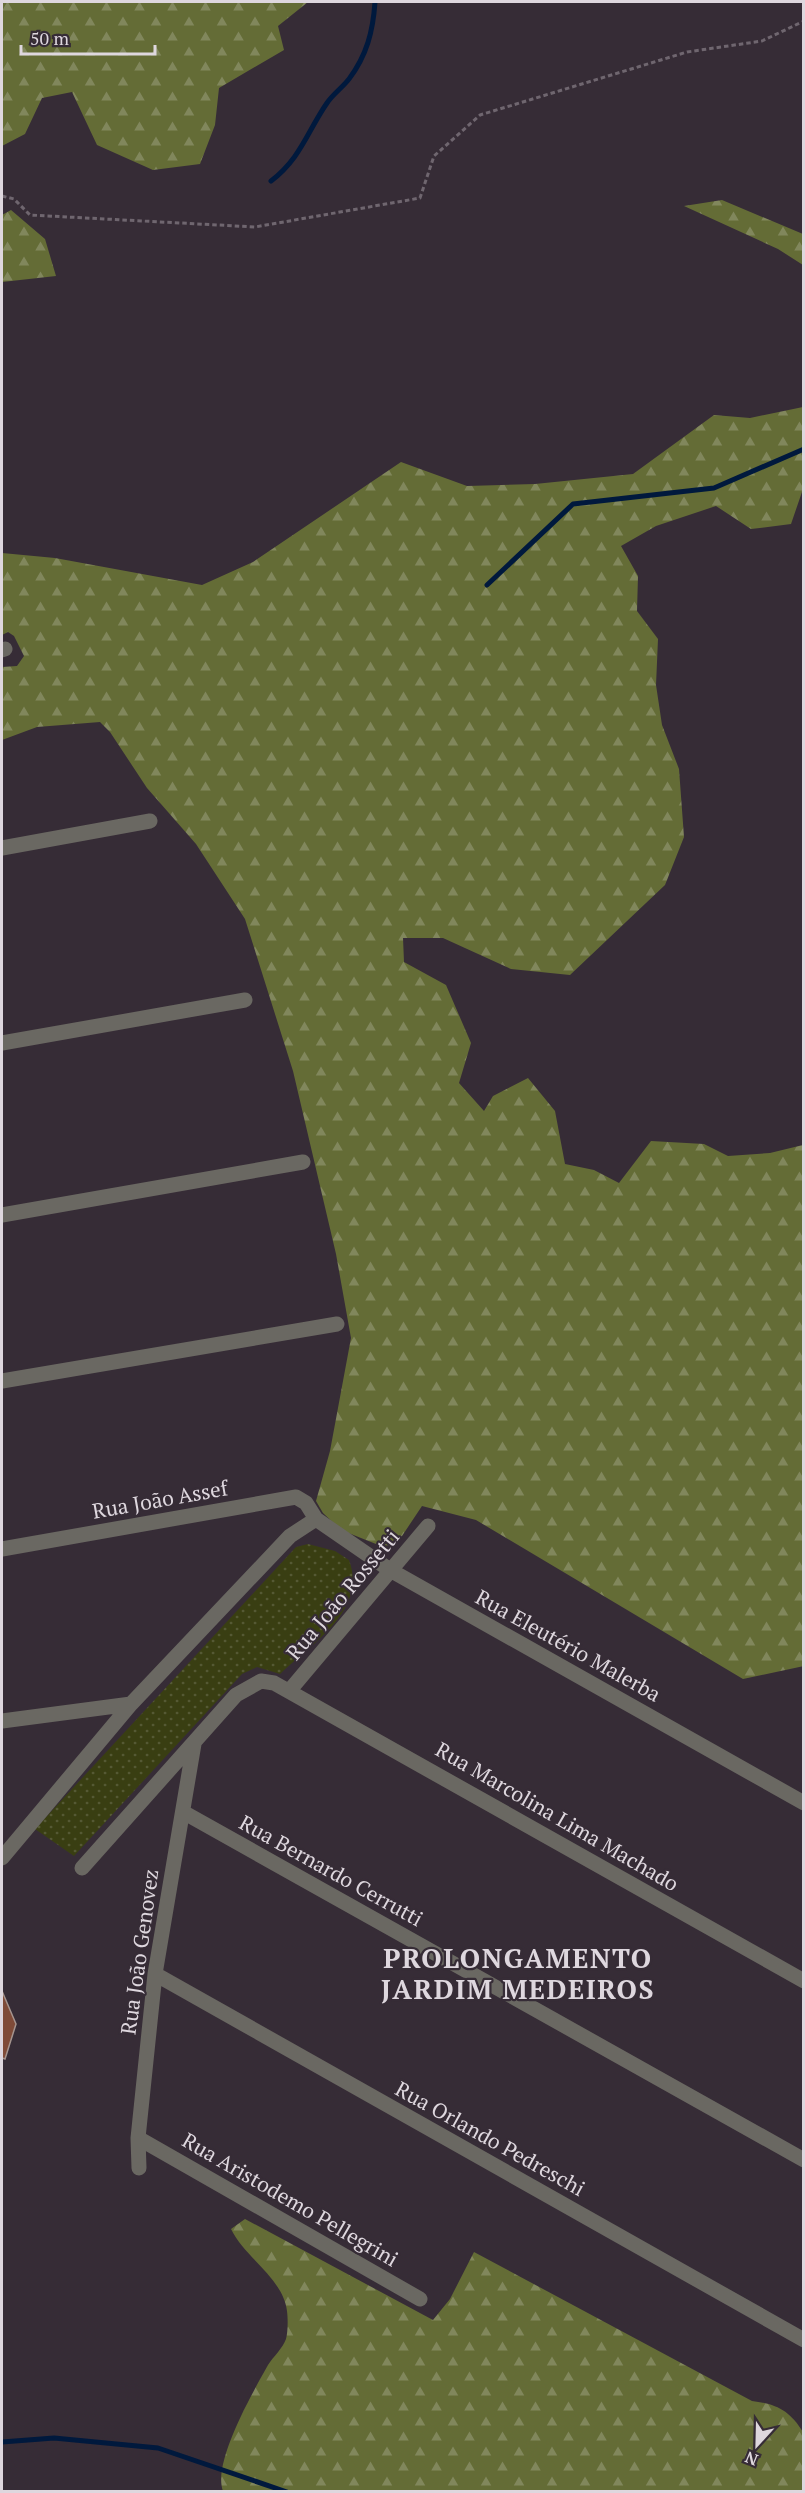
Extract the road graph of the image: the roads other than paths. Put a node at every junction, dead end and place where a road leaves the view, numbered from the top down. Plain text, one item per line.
1 (150, 821) dead end
2 (2, 848) edge
3 (245, 1000) dead end
4 (2, 1043) edge
5 (303, 1162) dead end
6 (2, 1215) edge
7 (337, 1324) dead end
8 (2, 1381) edge
9 (316, 1519) junction
10 (428, 1526) dead end
11 (2, 1549) edge
12 (390, 1570) junction
13 (290, 1690) junction
14 (130, 1704) junction
15 (2, 1721) edge
16 (194, 1744) junction
17 (804, 1803) edge
18 (183, 1812) junction
19 (2, 1858) edge
20 (82, 1868) dead end
21 (155, 1974) junction
22 (804, 1981) edge
23 (138, 2138) junction
24 (804, 2160) edge
25 (139, 2168) dead end
26 (420, 2299) dead end
27 (804, 2340) edge

1 - 2 street
3 - 4 street
5 - 6 street
7 - 8 street
9 - 11 street, Rua João Assef
9 - 12 street, Rua Eleutério Malerba
9 - 14 street
10 - 12 street, Rua João Rossetti
12 - 13 street, Rua João Rossetti
12 - 17 street, Rua Eleutério Malerba
13 - 16 street, Rua Marcolina Lima Machado
13 - 22 street, Rua Marcolina Lima Machado
14 - 15 street
14 - 19 street
16 - 18 street, Rua João Genovez
16 - 20 street, Rua Marcolina Lima Machado
18 - 21 street, Rua João Genovez
18 - 24 street, Rua Bernardo Cerrutti
21 - 23 street, Rua João Genovez
21 - 27 street, Rua Orlando Pedreschi
23 - 25 street, Rua João Genovez
23 - 26 street, Rua Aristodemo Pellegrini

